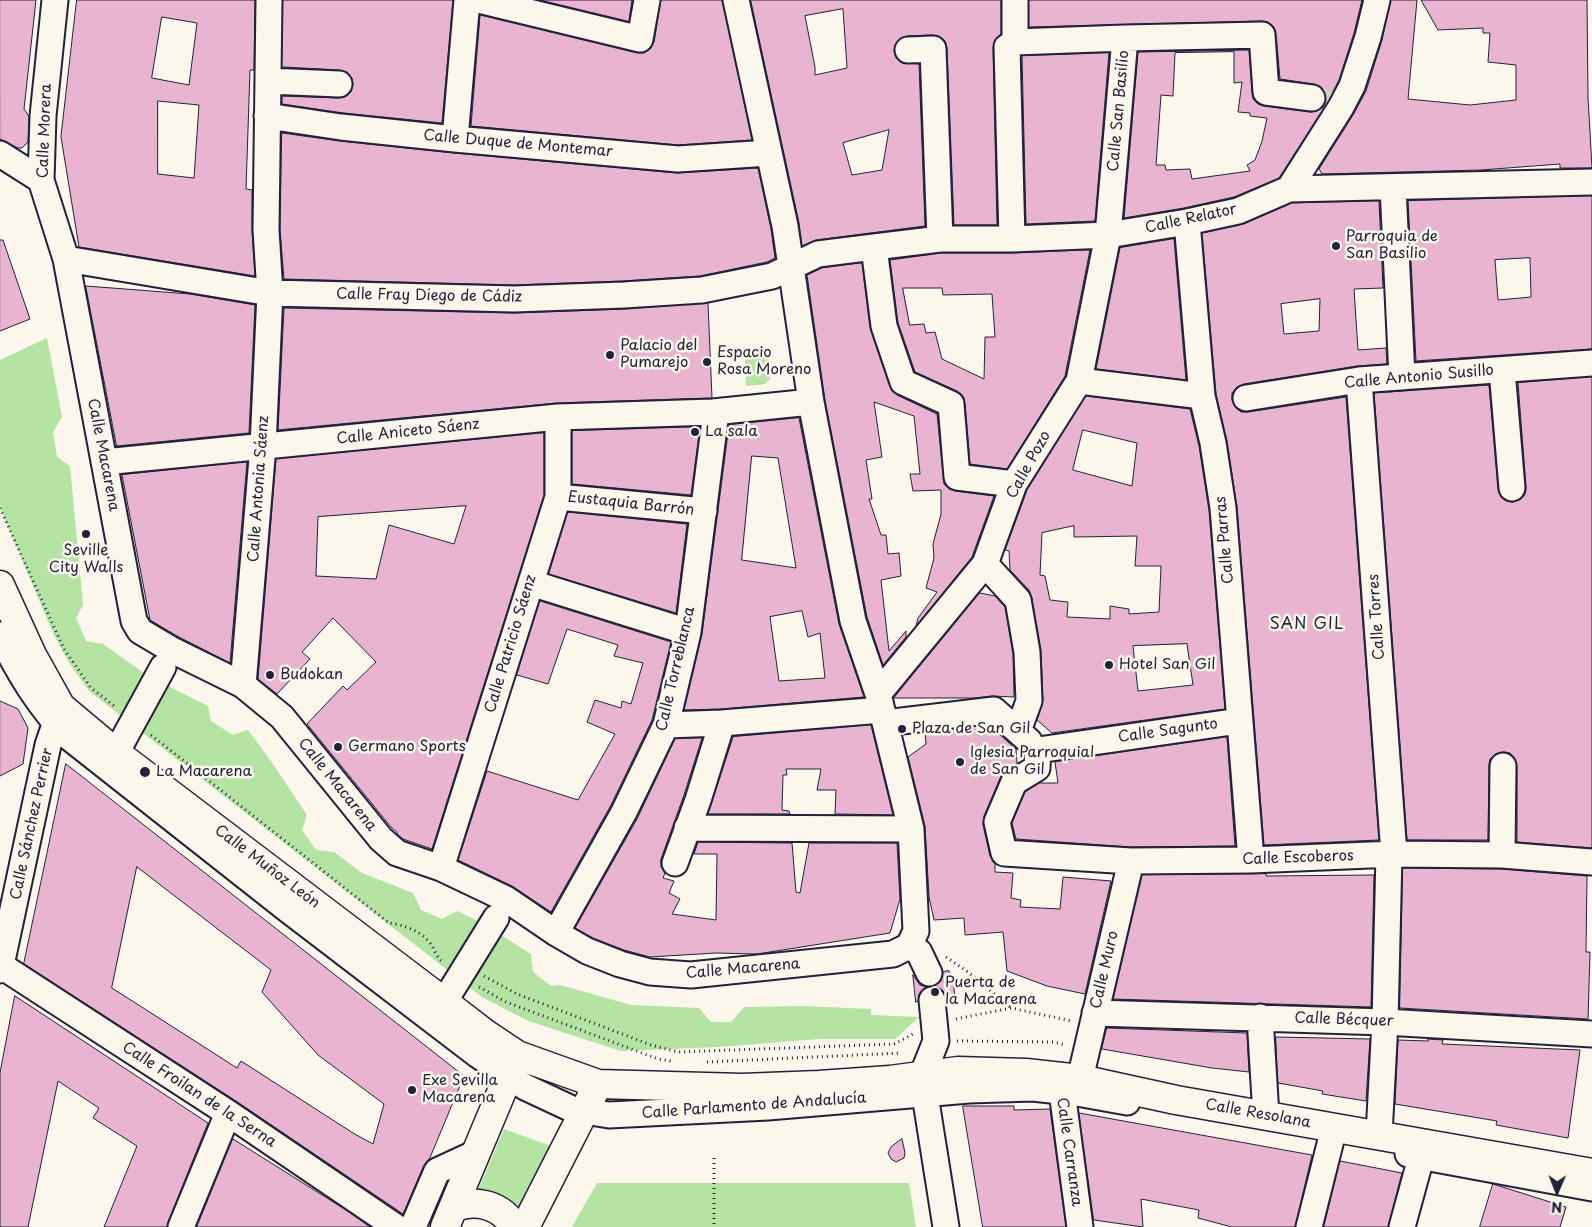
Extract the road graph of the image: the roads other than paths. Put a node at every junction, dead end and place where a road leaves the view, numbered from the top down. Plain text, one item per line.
1 (55, 0) edge
2 (269, 0) edge
3 (468, 0) edge
4 (479, 0) edge
5 (647, 0) edge
6 (736, 0) edge
7 (1014, 0) edge
8 (1377, 0) edge
9 (1125, 38) junction
10 (1014, 42) junction
11 (908, 50) dead end
12 (268, 81) junction
13 (339, 84) dead end
14 (1312, 98) tunnel mouth
15 (267, 116) junction
16 (455, 139) junction
17 (769, 153) junction
18 (0, 154) edge
19 (41, 180) junction
20 (1592, 182) edge
21 (1393, 187) junction
22 (1288, 189) junction
23 (1187, 222) junction
24 (1108, 235) junction
25 (940, 238) junction
26 (1012, 240) junction
27 (874, 247) junction
28 (66, 260) junction
29 (790, 267) junction
30 (270, 293) junction
31 (1592, 363) edge
32 (1502, 370) junction
33 (1402, 377) junction
34 (1359, 380) junction
35 (1079, 381) junction
36 (1202, 396) junction
37 (1246, 398) dead end
38 (811, 402) junction
39 (714, 412) junction
40 (558, 417) junction
41 (263, 446) junction
42 (104, 462) junction
43 (1014, 484) junction
44 (1512, 488) dead end
45 (558, 497) junction
46 (704, 511) junction
47 (985, 564) junction
48 (530, 583) junction
49 (0, 585) edge
50 (688, 632) junction
51 (0, 635) edge
52 (167, 660) junction
53 (243, 685) junction
54 (882, 709) junction
55 (58, 715) junction
56 (1239, 721) junction
57 (722, 723) junction
58 (666, 725) junction
59 (1018, 731) junction
60 (1038, 750) junction
61 (116, 752) junction
62 (1503, 766) dead end
63 (687, 828) junction
64 (911, 829) junction
65 (1391, 854) junction
66 (1502, 855) junction
67 (1250, 860) junction
68 (1131, 862) junction
69 (1592, 862) edge
70 (675, 863) dead end
71 (441, 868) junction
72 (501, 909) junction
73 (556, 933) junction
74 (0, 967) edge
75 (444, 1002) junction
76 (1260, 1017) junction
77 (1094, 1019) junction
78 (934, 1022) road end
79 (1385, 1022) junction
80 (1592, 1034) edge
81 (513, 1065) junction
82 (1067, 1082) junction
83 (598, 1084) junction
84 (923, 1085) junction
85 (584, 1111) junction
86 (228, 1113) junction
87 (1266, 1116) junction
88 (1333, 1134) junction
89 (1379, 1135) junction
90 (1423, 1150) junction
91 (476, 1153) junction
92 (1592, 1173) edge
93 (1592, 1188) edge
94 (449, 1218) edge
95 (181, 1227) edge
96 (396, 1227) edge
97 (413, 1227) edge
98 (514, 1227) edge
99 (525, 1227) edge
100 (946, 1227) edge
101 (1080, 1227) edge
102 (1309, 1227) edge
103 (1402, 1227) edge

1 - 19 street, Calle Morera
2 - 12 street, Calle Antonia Sáenz
3 - 16 street
4 - 5 street
6 - 17 street
7 - 10 street
8 - 22 street
9 - 10 street, Calle San Basilio
9 - 14 street
9 - 24 street, Calle San Basilio
10 - 26 street
11 - 25 street
12 - 13 street
12 - 15 street, Calle Antonia Sáenz
15 - 16 street, Calle Duque de Montemar
15 - 30 street, Calle Antonia Sáenz
16 - 17 street, Calle Duque de Montemar
17 - 29 street
18 - 19 street
19 - 28 street, Calle Morera
20 - 21 street, Calle Relator
21 - 22 street, Calle Relator
21 - 33 street
22 - 23 street, Calle Relator
23 - 24 street, Calle Relator
23 - 36 street, Calle Parras
24 - 26 street, Calle Relator
24 - 35 street, Calle Pozo
25 - 26 street, Calle Relator
25 - 27 street, Calle Relator
27 - 29 street, Calle Relator
27 - 43 street
28 - 30 street, Calle Fray Diego de Cádiz
28 - 42 street, Calle Macarena
29 - 30 street, Calle Fray Diego de Cádiz
29 - 38 street
30 - 41 street, Calle Antonia Sáenz
31 - 32 street, Calle Antonio Susillo
32 - 33 street, Calle Antonio Susillo
32 - 44 street
33 - 34 street, Calle Antonio Susillo
34 - 37 street, Calle Antonio Susillo
34 - 65 street, Calle Torres
35 - 36 street
35 - 43 street, Calle Pozo
36 - 56 street, Calle Parras
38 - 39 street, Calle Aniceto Sáenz
38 - 54 street
39 - 40 street, Calle Aniceto Sáenz
39 - 46 street, Calle Torreblanca
40 - 41 street, Calle Aniceto Sáenz
40 - 45 street, Calle Patricio Sáenz
41 - 42 street, Calle Aniceto Sáenz
41 - 53 street, Calle Antonia Sáenz
42 - 52 street, Calle Macarena
43 - 47 street, Calle Pozo
45 - 46 street, Eustaquia Barrón
45 - 48 street, Calle Patricio Sáenz
46 - 50 street, Calle Torreblanca
47 - 54 street, Calle Pozo
47 - 59 street
48 - 50 street
48 - 71 street, Calle Patricio Sáenz
49 - 55 main road, Calle Muñoz León
50 - 58 street, Calle Torreblanca
51 - 55 street, Calle Muñoz León
52 - 53 street, Calle Macarena
52 - 61 street
53 - 71 street, Calle Macarena
54 - 57 street
54 - 59 street
54 - 64 street
55 - 61 main road, Calle Muñoz León
55 - 74 street, Calle Sánchez Perrier
55 - 81 street, Calle Muñoz León
56 - 60 street, Calle Sagunto
56 - 67 street, Calle Parras
57 - 58 street
57 - 63 street
58 - 73 street, Calle Torreblanca
59 - 60 street
60 - 68 street, Calle Escoberos
61 - 75 main road, Calle Muñoz León
62 - 66 street
63 - 64 street
63 - 70 street
64 - 73 street, Calle Macarena
65 - 66 street, Calle Escoberos
65 - 67 street, Calle Escoberos
65 - 79 street, Calle Torres
66 - 69 street, Calle Escoberos
67 - 68 street, Calle Escoberos
68 - 77 street, Calle Muro
71 - 72 street, Calle Macarena
72 - 73 street, Calle Macarena
72 - 75 street
74 - 86 street, Calle Froilan de la Serna
75 - 81 main road, Calle Muñoz León
76 - 77 street, Calle Bécquer
76 - 79 street, Calle Bécquer
76 - 87 street
77 - 82 street, Calle Muro
78 - 84 street
79 - 80 street, Calle Bécquer
79 - 89 street, Calle Torres
81 - 83 main road, Calle Muñoz León
81 - 85 street, Calle Muñoz León
81 - 91 main road
82 - 84 main road, Calle Resolana
82 - 87 main road, Calle Resolana
82 - 88 street, Calle Resolana
82 - 101 street, Calle Carranza
83 - 84 main road, Calle Parlamento de Andalucía
83 - 85 main road
84 - 85 street, Calle Parlamento de Andalucía
84 - 100 street
85 - 99 main road
86 - 95 street
86 - 96 street, Calle Froilan de la Serna
87 - 88 main road, Calle Resolana
88 - 89 main road, Calle Resolana
88 - 90 street, Calle Resolana
88 - 102 street
89 - 90 main road, Calle Resolana
90 - 92 main road, Calle Resolana
90 - 93 street, Calle Resolana
90 - 103 street
91 - 94 main road
91 - 97 street
94 - 98 main road

